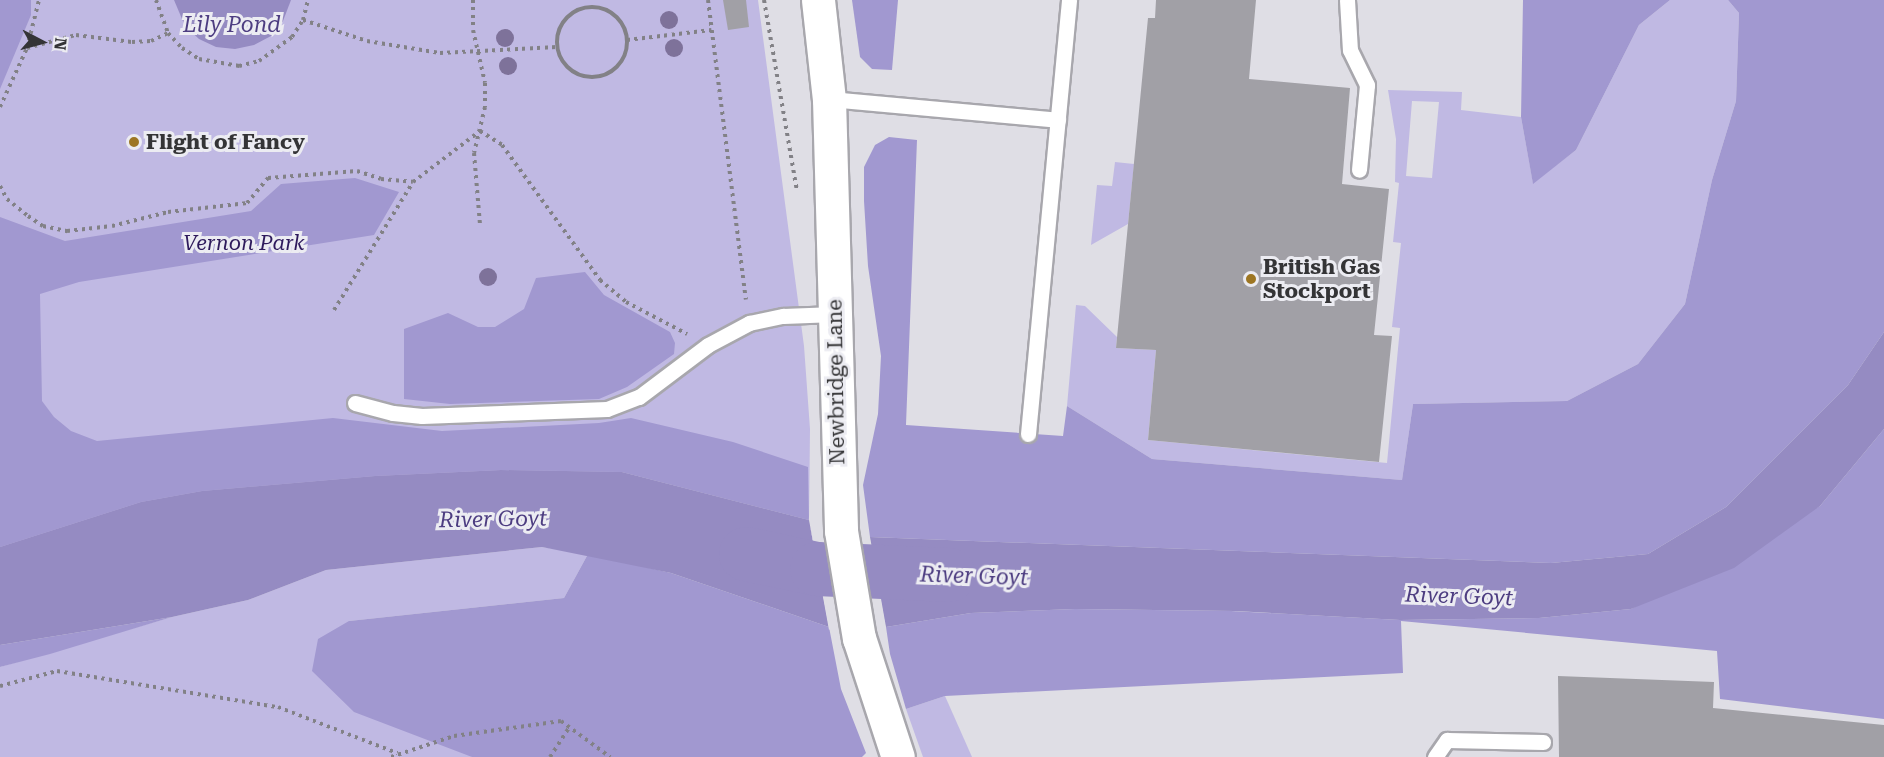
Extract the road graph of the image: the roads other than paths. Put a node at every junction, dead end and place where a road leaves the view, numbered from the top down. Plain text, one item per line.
1 (818, 0) edge
2 (1069, 0) edge
3 (1347, 0) edge
4 (829, 99) junction
5 (1058, 120) junction
6 (1359, 170) dead end
7 (835, 314) junction
8 (355, 403) dead end
9 (1028, 434) dead end
10 (1543, 742) dead end
11 (898, 757) edge
12 (1435, 757) edge

1 - 4 main road, Newbridge Lane
2 - 5 lane
3 - 6 lane
4 - 5 lane
4 - 7 main road, Newbridge Lane
5 - 9 lane
7 - 8 lane
7 - 11 main road, Newbridge Lane
10 - 12 lane

